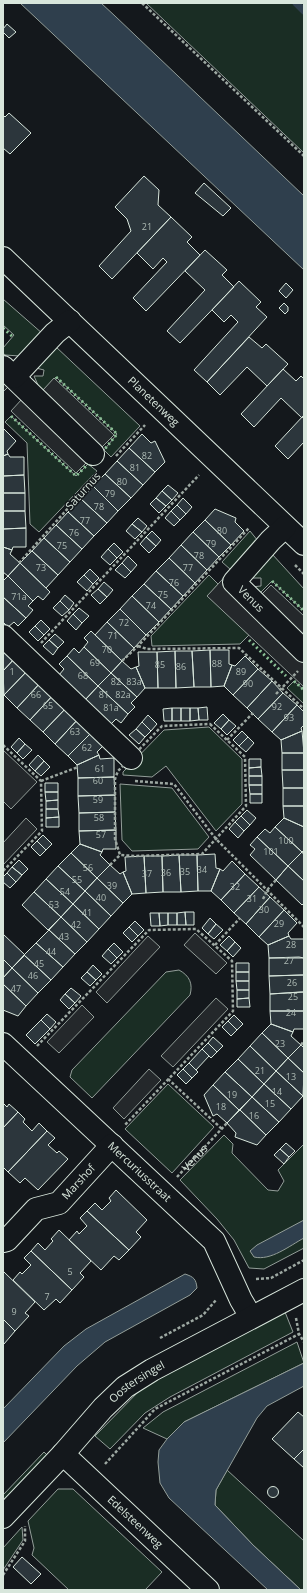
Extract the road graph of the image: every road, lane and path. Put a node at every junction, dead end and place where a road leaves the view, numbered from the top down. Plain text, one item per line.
1 (142, 3) edge
2 (304, 156) edge
3 (3, 258) edge
4 (70, 320) junction
5 (8, 372) edge
6 (149, 422) dead end
7 (101, 462) junction
8 (202, 472) dead end
9 (250, 527) dead end
10 (285, 527) junction
11 (304, 544) edge
12 (19, 563) dead end
13 (3, 636) edge
14 (138, 646) junction
15 (27, 658) junction
16 (302, 660) edge
17 (122, 661) dead end
18 (282, 688) junction
19 (276, 694) dead end
20 (304, 709) edge
21 (253, 713) dead end
22 (227, 740) junction
23 (3, 745) edge
24 (131, 758) junction
25 (78, 767) dead end
26 (115, 779) junction
27 (122, 780) dead end
28 (130, 780) dead end
29 (41, 781) junction
30 (216, 839) junction
31 (120, 855) junction
32 (110, 865) dead end
33 (3, 872) edge
34 (276, 880) dead end
35 (268, 889) junction
36 (263, 899) dead end
37 (240, 918) dead end
38 (304, 927) edge
39 (215, 945) junction
40 (304, 1042) edge
41 (3, 1044) edge
42 (301, 1045) dead end
43 (22, 1062) junction
44 (168, 1079) junction
45 (227, 1123) dead end
46 (222, 1129) junction
47 (112, 1145) junction
48 (162, 1192) junction
49 (3, 1241) edge
50 (304, 1260) edge
51 (234, 1284) junction
52 (304, 1290) edge
53 (296, 1315) dead end
54 (251, 1317) junction
55 (299, 1334) junction
56 (304, 1342) edge
57 (63, 1454) junction
58 (91, 1479) junction
59 (3, 1517) edge
60 (25, 1519) dead end
61 (3, 1575) edge
62 (208, 1590) edge

1 - 2 path
3 - 4 street, Planetenweg
4 - 5 street, Saturnus
4 - 10 street, Planetenweg
5 - 7 street, Saturnus
6 - 7 path, Saturnus
7 - 12 path, Saturnus
8 - 15 path
9 - 14 path
10 - 11 street, Planetenweg
10 - 16 street, Venus
13 - 15 street
14 - 17 path
14 - 18 path
15 - 24 street
16 - 18 path
18 - 19 path
18 - 20 path
21 - 22 path
22 - 24 path
22 - 30 path
23 - 29 path
24 - 26 path
25 - 29 path
26 - 27 path
26 - 31 path
28 - 30 path
29 - 33 path
30 - 31 path
30 - 35 path
31 - 32 path
34 - 35 path
35 - 36 path
35 - 38 path
37 - 39 path
39 - 43 path
39 - 44 path
40 - 42 path
41 - 43 street, Mercuriusstraat
43 - 47 street, Mercuriusstraat
44 - 46 path
44 - 47 path
45 - 46 path, Venus
46 - 48 path, Venus
47 - 48 street, Mercuriusstraat
47 - 49 street, Marshof
48 - 51 street, Mercuriusstraat
50 - 51 path
51 - 54 street, Mercuriusstraat
52 - 54 street, Oostersingel
53 - 55 path
54 - 57 street, Oostersingel
55 - 56 path
55 - 58 path
57 - 58 street, Edelsteenweg
57 - 59 street, Oostersingel
58 - 62 street, Edelsteenweg
60 - 61 path

